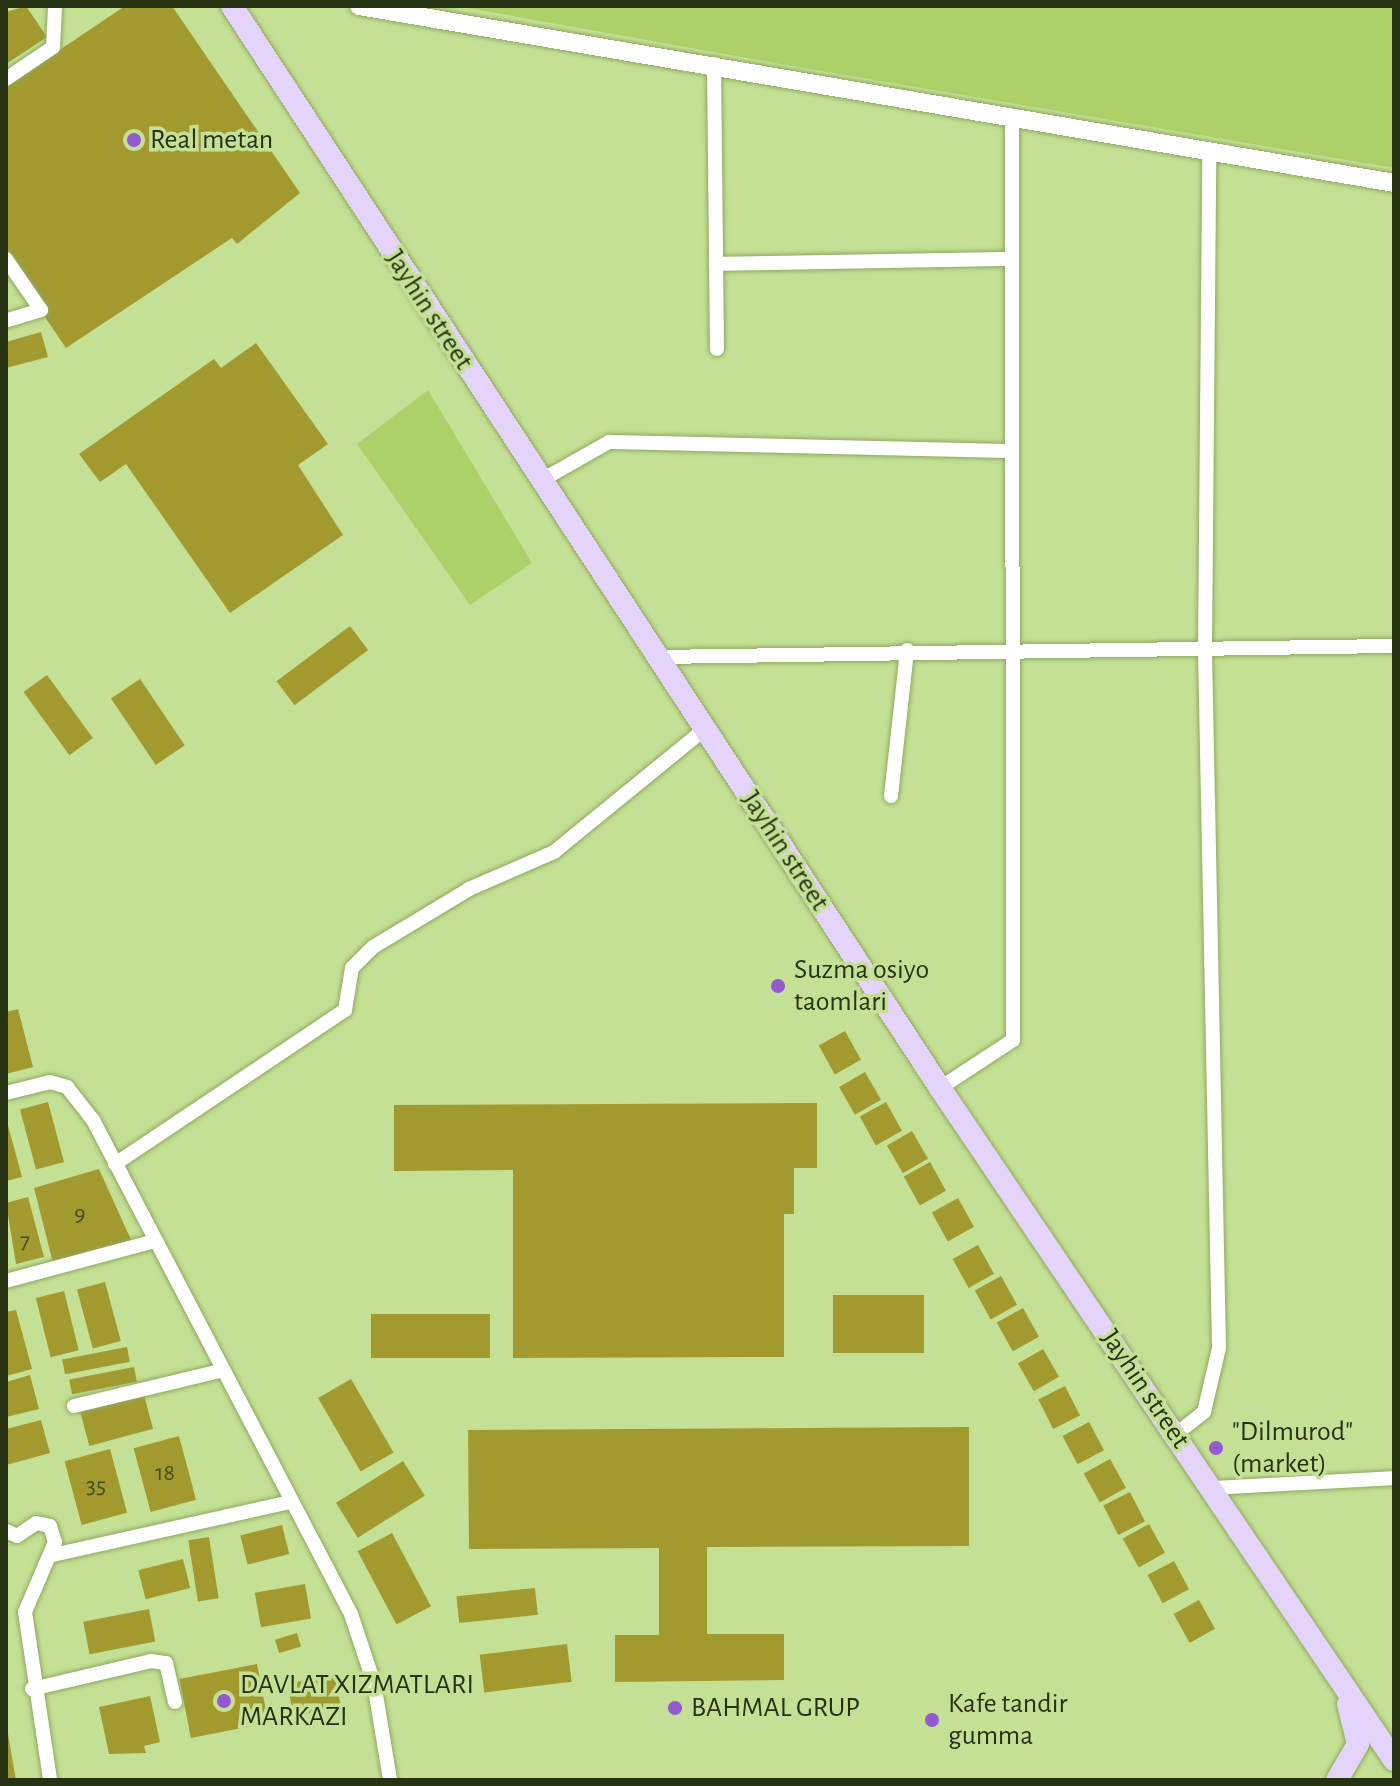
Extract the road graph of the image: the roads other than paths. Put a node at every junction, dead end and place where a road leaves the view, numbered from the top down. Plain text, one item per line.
1 (55, 6) edge
2 (232, 6) edge
3 (359, 6) edge
4 (714, 64) junction
5 (6, 79) edge
6 (1012, 116) junction
7 (1209, 151) junction
8 (1394, 183) edge
9 (6, 259) edge
10 (1012, 259) junction
11 (716, 264) junction
12 (6, 321) edge
13 (717, 349) dead end
14 (1012, 451) junction
15 (542, 480) junction
16 (1394, 646) edge
17 (1205, 648) junction
18 (1012, 649) junction
19 (907, 650) junction
20 (658, 657) junction
21 (705, 729) junction
22 (891, 796) dead end
23 (940, 1088) junction
24 (6, 1093) edge
25 (115, 1164) junction
26 (152, 1242) junction
27 (6, 1281) edge
28 (220, 1371) junction
29 (74, 1406) dead end
30 (1176, 1434) junction
31 (1394, 1478) edge
32 (1212, 1488) junction
33 (290, 1502) junction
34 (6, 1531) edge
35 (53, 1555) junction
36 (32, 1689) junction
37 (1346, 1691) junction
38 (175, 1702) dead end
39 (1394, 1731) edge
40 (1394, 1760) edge
41 (50, 1780) edge
42 (390, 1780) edge
43 (1337, 1780) edge

1 - 5 street
2 - 15 main road, Jayhin street
3 - 4 street
4 - 6 street
4 - 11 street
6 - 7 street
6 - 10 street
7 - 8 street
7 - 17 street
9 - 12 street
10 - 11 street
10 - 14 street
11 - 13 street
14 - 15 street
14 - 18 street
15 - 20 main road, Jayhin street
16 - 17 street
17 - 18 street
17 - 30 street
18 - 19 street
18 - 23 street
19 - 20 street
19 - 22 street
20 - 21 main road, Jayhin street
21 - 23 main road, Jayhin street
21 - 25 street
23 - 30 main road, Jayhin street
24 - 25 street
25 - 26 street
26 - 27 street
26 - 28 street
28 - 29 street
28 - 33 street
30 - 32 main road, Jayhin street
31 - 32 street
32 - 37 main road, Jayhin street
33 - 35 street
33 - 42 street
34 - 35 street
35 - 36 street
36 - 38 street
36 - 41 street
37 - 39 main road
37 - 40 main road, Jayhin street
37 - 43 main road

